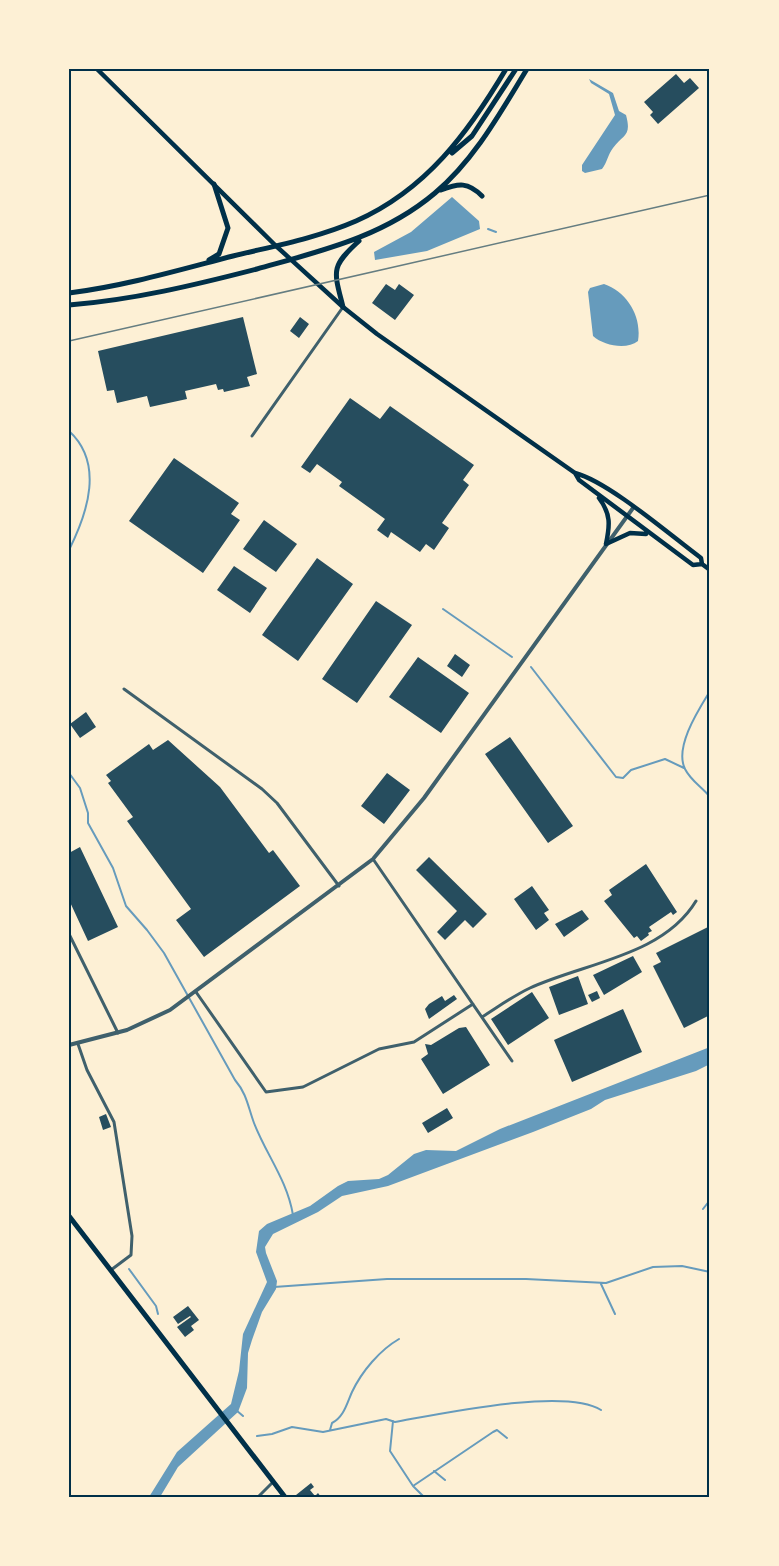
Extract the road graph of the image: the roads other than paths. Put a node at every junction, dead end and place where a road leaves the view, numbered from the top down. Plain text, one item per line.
1 (97, 69) edge
2 (506, 69) edge
3 (516, 69) edge
4 (527, 69) edge
5 (435, 167) junction
6 (214, 184) junction
7 (437, 192) junction
8 (483, 196) dead end
9 (363, 238) junction
10 (275, 245) junction
11 (290, 260) junction
12 (202, 264) junction
13 (69, 293) edge
14 (69, 305) edge
15 (343, 308) junction
16 (252, 436) dead end
17 (575, 473) junction
18 (594, 492) junction
19 (633, 508) junction
20 (627, 517) junction
21 (659, 541) junction
22 (606, 544) junction
23 (702, 564) junction
24 (710, 570) edge
25 (124, 689) dead end
26 (373, 859) junction
27 (339, 886) junction
28 (696, 901) dead end
29 (69, 934) edge
30 (196, 992) junction
31 (472, 1004) junction
32 (482, 1017) junction
33 (118, 1033) junction
34 (78, 1044) junction
35 (69, 1045) edge
36 (512, 1060) dead end
37 (69, 1216) edge
38 (110, 1270) junction
39 (273, 1482) junction
40 (258, 1497) edge
41 (285, 1497) edge

1 - 6 main road
2 - 5 main road
3 - 5 main road
4 - 7 main road
5 - 10 main road
6 - 10 main road
6 - 12 main road
7 - 8 main road
7 - 9 main road
9 - 11 main road
9 - 15 main road
10 - 11 main road
10 - 12 main road
11 - 14 main road
11 - 15 main road
12 - 13 main road
15 - 16 street
15 - 17 main road
17 - 18 main road
17 - 19 main road
18 - 20 main road
18 - 22 main road
19 - 20 street
19 - 23 main road
20 - 21 main road
20 - 22 street
21 - 22 main road
21 - 23 main road
22 - 26 street
23 - 24 main road
25 - 27 street
26 - 27 street
26 - 31 street
27 - 30 street
28 - 32 street
29 - 33 street
30 - 31 street
30 - 33 street
31 - 32 street
32 - 36 street
33 - 34 street
34 - 35 street
34 - 38 street
37 - 38 main road
38 - 39 main road
39 - 40 street
39 - 41 main road

